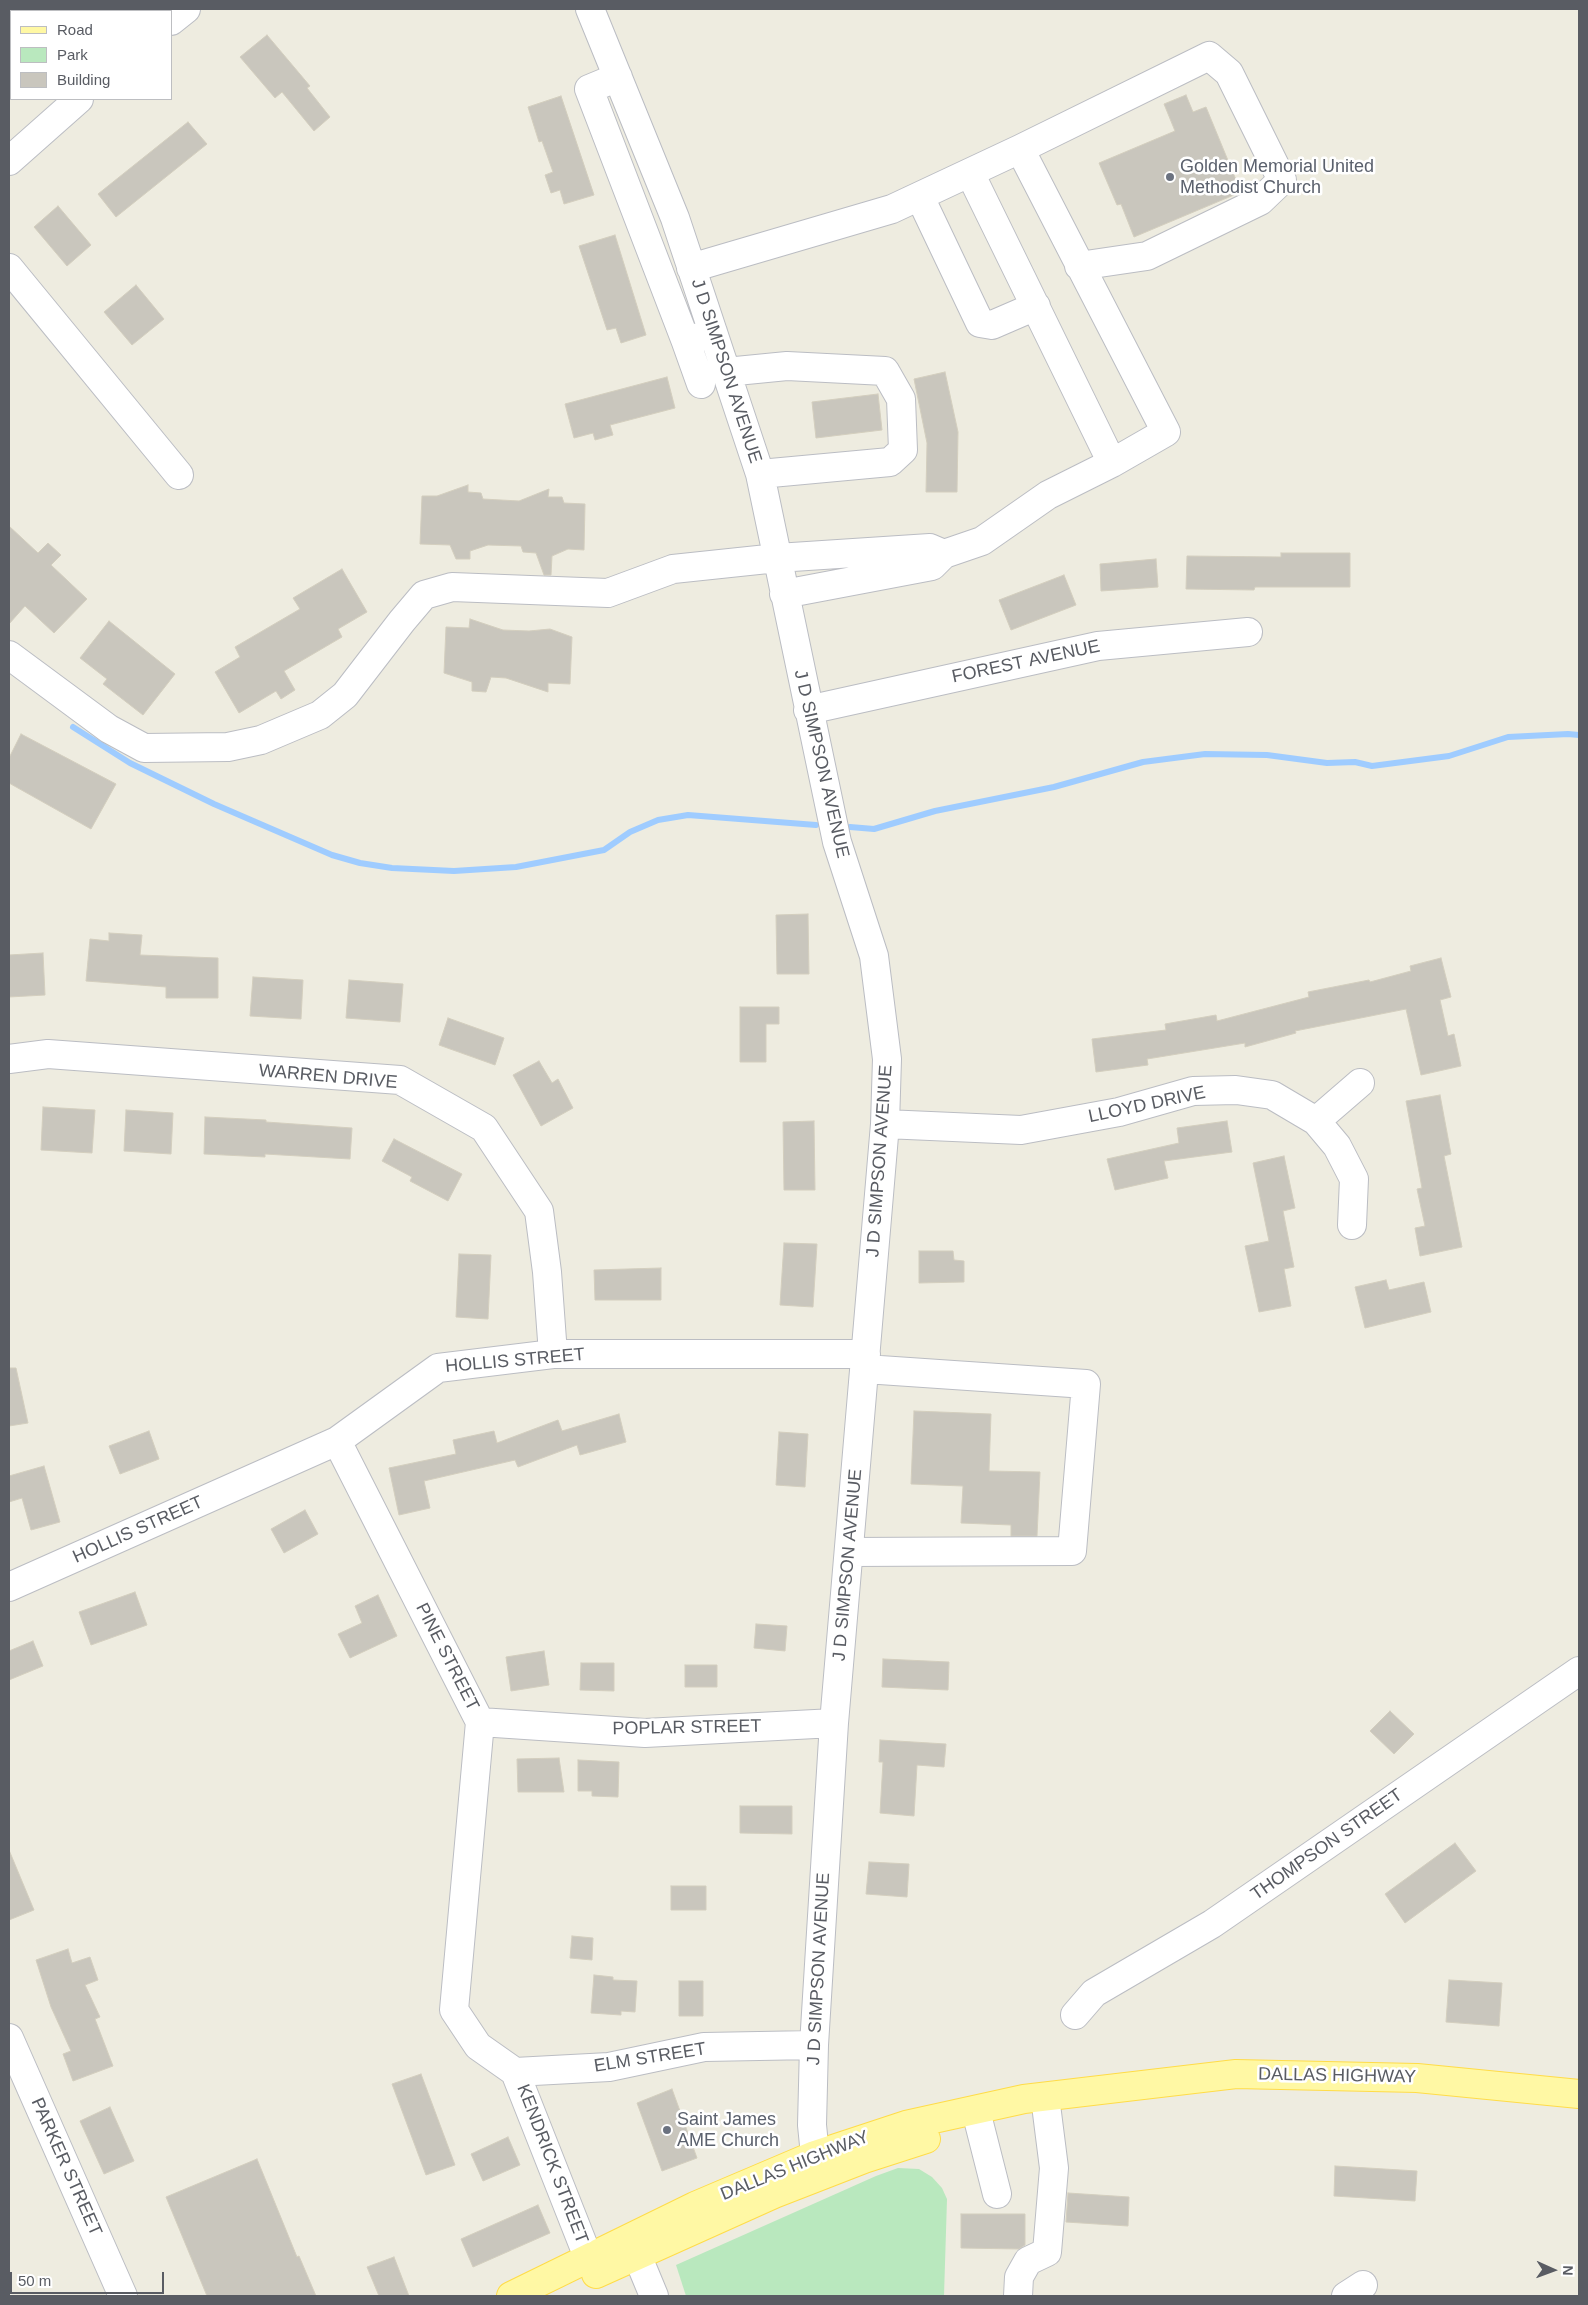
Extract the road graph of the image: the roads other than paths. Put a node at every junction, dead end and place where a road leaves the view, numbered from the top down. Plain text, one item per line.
1 (186, 9) edge
2 (590, 9) edge
3 (172, 20) edge
4 (618, 78) junction
5 (78, 100) edge
6 (1020, 149) junction
7 (9, 161) edge
8 (970, 173) junction
9 (920, 197) junction
10 (1079, 266) junction
11 (9, 268) edge
12 (692, 268) junction
13 (1036, 306) junction
14 (713, 332) junction
15 (686, 342) junction
16 (726, 372) junction
17 (701, 384) dead end
18 (1112, 463) junction
19 (760, 474) junction
20 (179, 475) dead end
21 (944, 554) junction
22 (777, 558) junction
23 (784, 594) junction
24 (1248, 632) dead end
25 (9, 655) edge
26 (808, 710) junction
27 (9, 1059) edge
28 (1360, 1083) dead end
29 (1316, 1121) junction
30 (885, 1124) junction
31 (1352, 1225) dead end
32 (553, 1354) junction
33 (866, 1361) junction
34 (337, 1441) junction
35 (849, 1552) junction
36 (9, 1587) edge
37 (1578, 1674) edge
38 (480, 1722) junction
39 (834, 1723) junction
40 (1075, 2015) dead end
41 (814, 2045) junction
42 (11, 2050) edge
43 (515, 2072) junction
44 (1579, 2094) edge
45 (1045, 2102) junction
46 (979, 2123) junction
47 (818, 2165) junction
48 (998, 2194) dead end
49 (637, 2255) junction
50 (588, 2257) junction
51 (123, 2296) edge
52 (511, 2296) edge
53 (545, 2296) edge
54 (654, 2296) edge
55 (1018, 2296) edge

1 - 3 street
2 - 4 street, J D SIMPSON AVENUE
4 - 12 street, J D SIMPSON AVENUE
4 - 15 street
5 - 7 street
6 - 8 street
6 - 10 street
6 - 10 street
8 - 9 street
8 - 13 street
9 - 12 street
9 - 13 street
10 - 18 street
11 - 20 street
12 - 14 street, J D SIMPSON AVENUE
13 - 18 street
14 - 15 street
14 - 16 street, J D SIMPSON AVENUE
15 - 17 street
16 - 19 street, J D SIMPSON AVENUE
16 - 19 street
18 - 21 street
19 - 22 street, J D SIMPSON AVENUE
21 - 22 street
21 - 23 street
22 - 23 street, J D SIMPSON AVENUE
22 - 25 street
23 - 26 street, J D SIMPSON AVENUE
24 - 26 street, FOREST AVENUE
26 - 30 street, J D SIMPSON AVENUE
27 - 32 street, WARREN DRIVE
28 - 29 street
29 - 30 street, LLOYD DRIVE
29 - 31 street, LLOYD DRIVE
30 - 33 street, J D SIMPSON AVENUE
32 - 33 street, HOLLIS STREET
32 - 34 street, HOLLIS STREET
33 - 35 street, J D SIMPSON AVENUE
33 - 35 street, HOLLIS STREET
34 - 36 street, HOLLIS STREET
34 - 38 street, PINE STREET
35 - 39 street, J D SIMPSON AVENUE
37 - 40 street, THOMPSON STREET
38 - 39 street, POPLAR STREET
38 - 43 street, PINE STREET
39 - 41 street, J D SIMPSON AVENUE
41 - 43 street, ELM STREET
41 - 47 street, J D SIMPSON AVENUE
42 - 51 street, PARKER STREET
43 - 50 street, KENDRICK STREET
44 - 45 main road, DALLAS HIGHWAY
45 - 46 main road, DALLAS HIGHWAY
45 - 47 main road, DALLAS HIGHWAY
45 - 55 street
46 - 47 main road, DALLAS HIGHWAY
46 - 48 street
47 - 49 main road, DALLAS HIGHWAY
47 - 50 main road, DALLAS HIGHWAY
49 - 53 main road, DALLAS HIGHWAY
49 - 54 street
50 - 52 main road, DALLAS HIGHWAY

